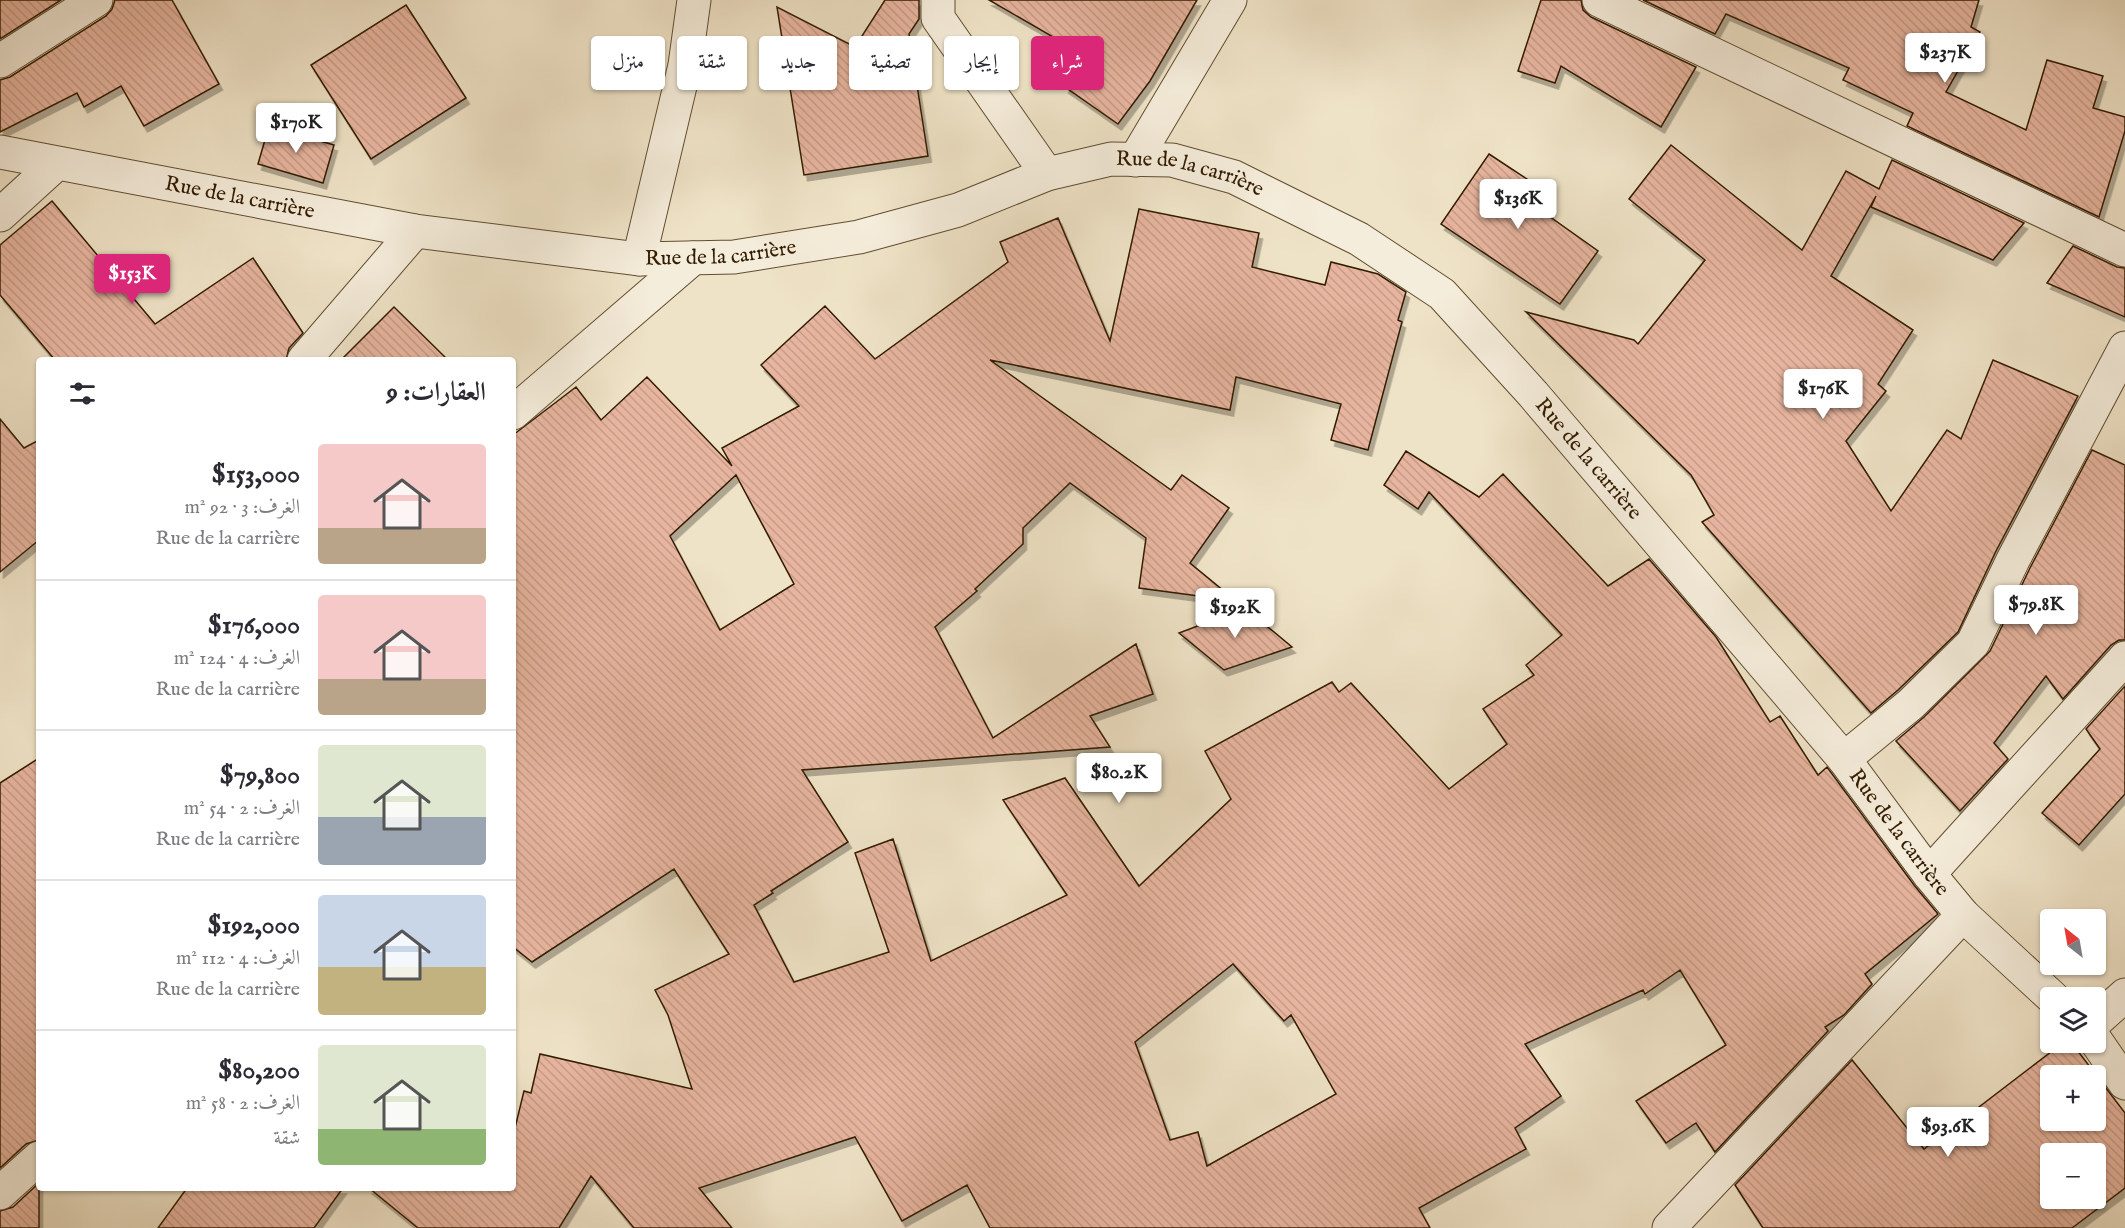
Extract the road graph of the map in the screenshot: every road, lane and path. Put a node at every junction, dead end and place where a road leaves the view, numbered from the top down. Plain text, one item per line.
1 (96, 0) edge
2 (694, 0) edge
3 (938, 0) edge
4 (1230, 0) edge
5 (1599, 0) edge
6 (0, 61) edge
7 (0, 152) edge
8 (1135, 160) junction
9 (56, 164) junction
10 (1047, 174) junction
11 (0, 215) edge
12 (415, 231) junction
13 (2125, 250) edge
14 (693, 258) junction
15 (639, 259) junction
16 (2125, 348) edge
17 (307, 357) edge
18 (516, 410) edge
19 (2125, 658) edge
20 (1844, 759) junction
21 (1929, 874) junction
22 (1963, 915) junction
23 (2041, 987) edge
24 (2125, 995) edge
25 (2106, 1012) edge
26 (2104, 1053) edge
27 (2125, 1083) edge
28 (36, 1161) edge
29 (0, 1193) edge
30 (1669, 1228) edge

1 - 6 street
2 - 15 street
3 - 10 street
4 - 8 street
5 - 13 street
7 - 9 street, Rue de la carrière
8 - 10 street, Rue de la carrière
8 - 20 street, Rue de la carrière
9 - 11 street
9 - 12 street, Rue de la carrière
10 - 14 street, Rue de la carrière
12 - 15 street, Rue de la carrière
12 - 17 street
14 - 15 street, Rue de la carrière
14 - 18 street
16 - 20 street
19 - 21 street
20 - 21 street, Rue de la carrière
21 - 22 street, Rue de la carrière
22 - 23 street, Rue de la carrière
22 - 30 street
24 - 25 street
26 - 27 street
28 - 29 street

